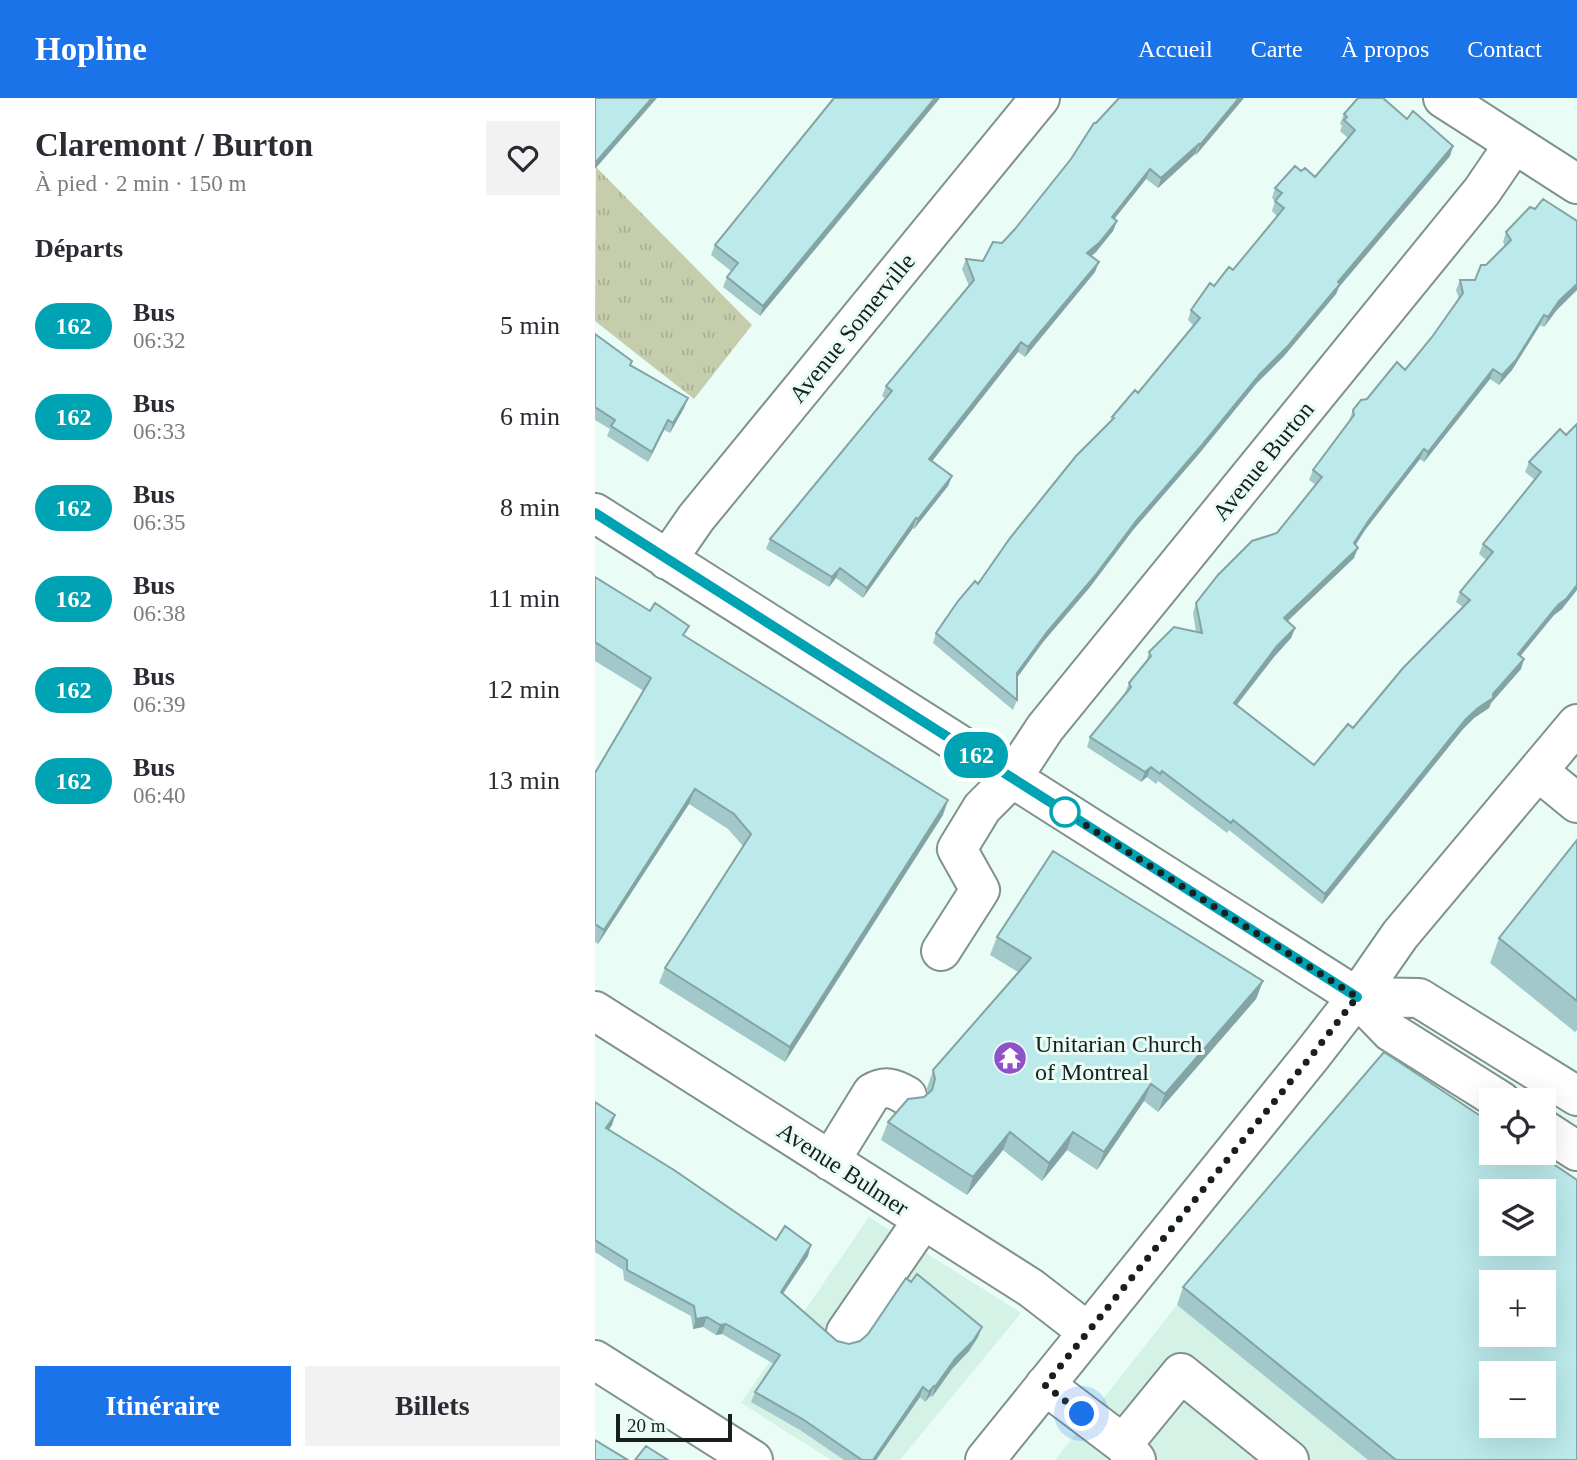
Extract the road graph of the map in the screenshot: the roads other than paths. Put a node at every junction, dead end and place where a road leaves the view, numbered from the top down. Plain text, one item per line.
1 (1040, 98) edge
2 (1443, 98) edge
3 (1514, 144) junction
4 (1577, 184) edge
5 (595, 513) edge
6 (667, 560) junction
7 (1577, 724) edge
8 (1538, 771) junction
9 (1012, 778) junction
10 (1577, 803) edge
11 (941, 951) dead end
12 (1357, 997) junction
13 (595, 1011) edge
14 (1572, 1083) edge
15 (1480, 1088) edge
16 (907, 1096) edge
17 (1556, 1137) edge
18 (1577, 1150) edge
19 (830, 1161) junction
20 (923, 1220) junction
21 (846, 1332) dead end
22 (1088, 1332) junction
23 (595, 1360) edge
24 (1038, 1394) junction
25 (1122, 1455) edge
26 (754, 1460) edge
27 (985, 1460) edge
28 (1289, 1460) edge

1 - 6 street, Avenue Somerville
2 - 3 street
3 - 4 street
3 - 9 street, Avenue Burton
5 - 6 street
6 - 9 street
7 - 8 street
8 - 10 street
8 - 12 street
9 - 11 street, Avenue Burton
9 - 12 street
12 - 14 street
12 - 15 street
12 - 22 street
13 - 19 street, Avenue Bulmer
16 - 19 street
17 - 18 street
19 - 20 street, Avenue Bulmer
20 - 21 street
20 - 22 street, Avenue Bulmer
22 - 24 street
23 - 26 street
24 - 25 street
24 - 27 street
25 - 28 street

